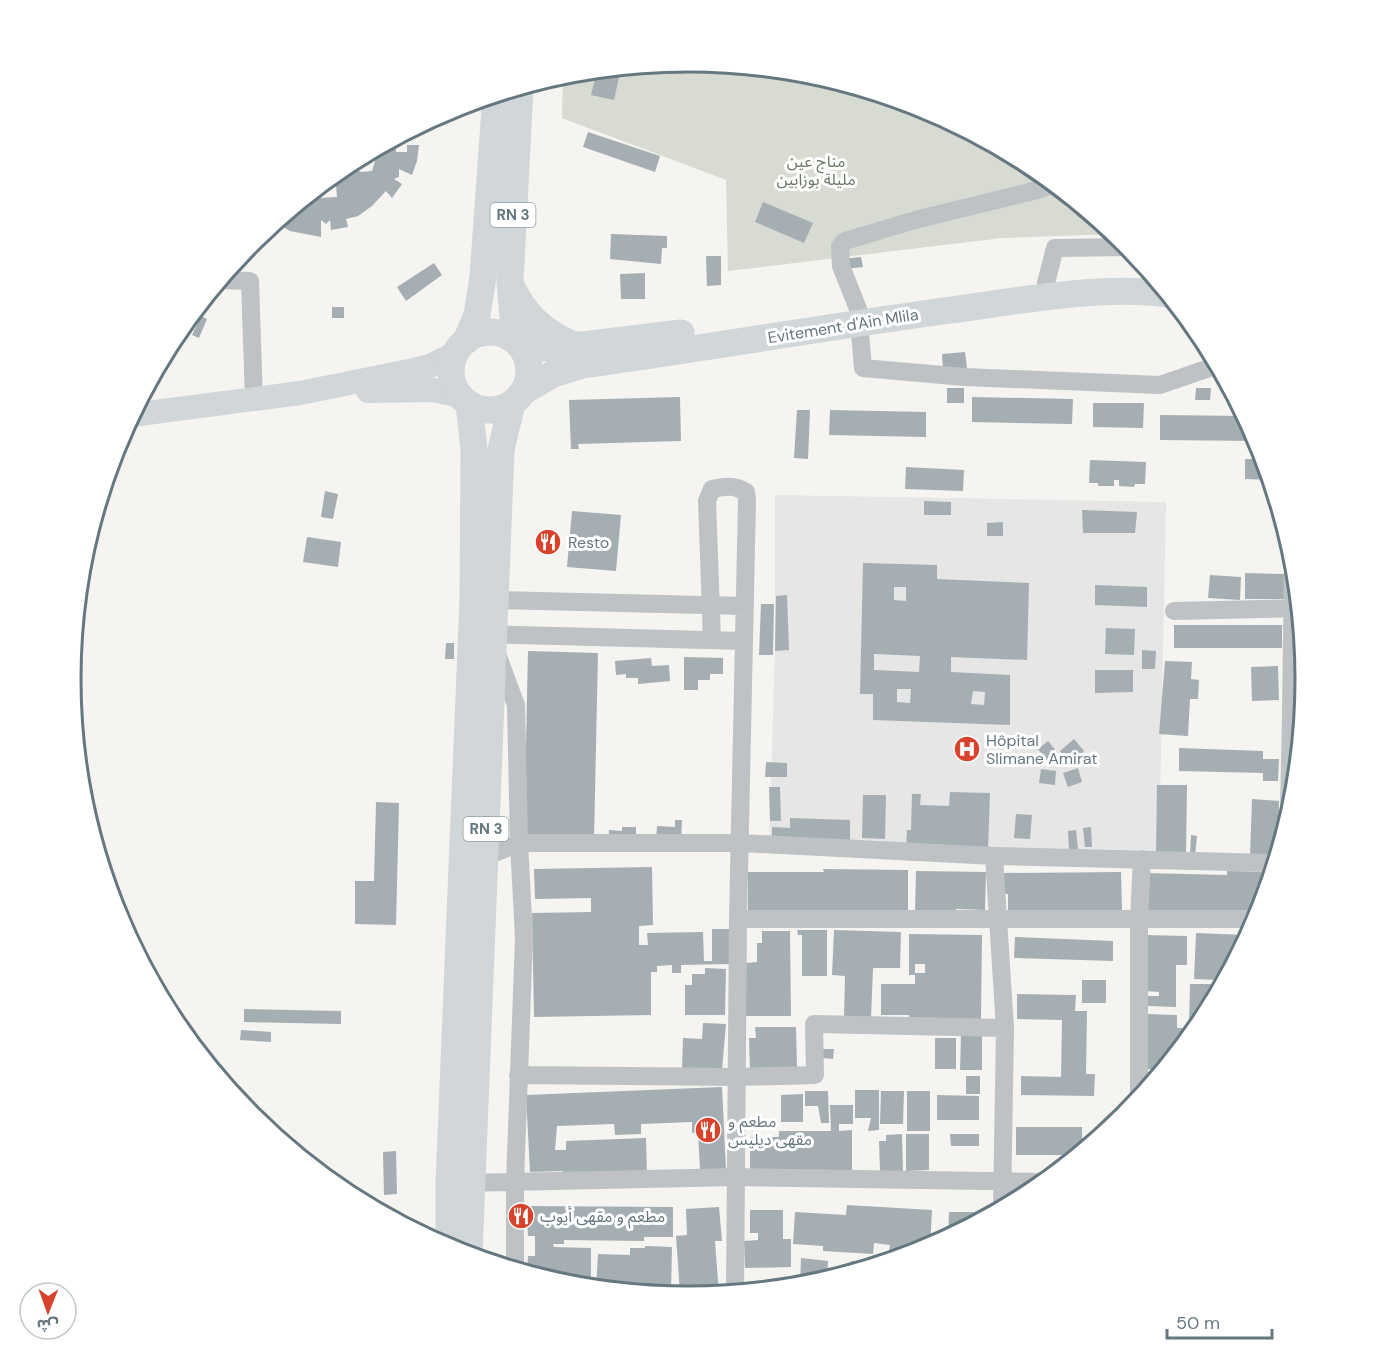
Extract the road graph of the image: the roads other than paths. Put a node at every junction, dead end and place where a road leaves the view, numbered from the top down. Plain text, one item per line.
1 (520, 96) edge
2 (495, 103) edge
3 (1044, 188) edge
4 (1115, 247) edge
5 (1145, 279) edge
6 (231, 280) edge
7 (510, 282) junction
8 (1046, 283) junction
9 (1156, 292) edge
10 (859, 316) junction
11 (517, 343) junction
12 (579, 346) junction
13 (461, 347) junction
14 (1210, 368) edge
15 (300, 393) junction
16 (518, 397) junction
17 (254, 400) junction
18 (465, 400) junction
19 (143, 414) edge
20 (494, 600) junction
21 (710, 604) junction
22 (745, 606) junction
23 (1292, 608) edge
24 (1174, 611) dead end
25 (486, 637) junction
26 (712, 640) junction
27 (744, 641) junction
28 (519, 843) junction
29 (741, 843) junction
30 (994, 856) junction
31 (485, 857) junction
32 (1142, 859) junction
33 (1268, 863) edge
34 (997, 918) junction
35 (738, 919) junction
36 (1139, 919) junction
37 (1247, 919) edge
38 (1005, 1028) junction
39 (518, 1075) junction
40 (1148, 1076) edge
41 (738, 1077) junction
42 (736, 1177) junction
43 (1002, 1181) junction
44 (515, 1182) junction
45 (1030, 1182) edge
46 (460, 1183) junction
47 (1002, 1200) edge
48 (451, 1239) edge
49 (468, 1245) edge
50 (515, 1261) edge
51 (735, 1285) edge

1 - 7 highway, RN 3
2 - 13 highway, RN 3
3 - 10 street
4 - 8 street
5 - 8 highway, Evitement d'Ain Mlila
6 - 17 street
7 - 11 highway, RN 3
7 - 12 highway
8 - 10 highway, Evitement d'Ain Mlila
9 - 10 highway, Evitement d'Ain Mlila
10 - 12 highway, Evitement d'Ain Mlila
10 - 14 street
10 - 16 highway, Evitement d'Ain Mlila
11 - 12 highway, Evitement d'Ain Mlila
11 - 13 highway
11 - 16 highway
13 - 15 main road
13 - 18 highway
15 - 17 main road
15 - 18 main road
16 - 18 highway
16 - 20 highway, RN 3
17 - 19 main road
18 - 25 highway, RN 3
20 - 21 street
20 - 25 highway, RN 3
21 - 22 street
21 - 22 street
21 - 26 street
22 - 27 street
23 - 24 street
25 - 26 street
25 - 28 street
25 - 31 highway, RN 3
25 - 46 highway, RN 3
26 - 27 street
27 - 29 street
28 - 29 street
28 - 31 street
28 - 39 street
29 - 30 street
29 - 35 street
30 - 32 street
30 - 34 street
31 - 46 highway, RN 3
32 - 33 street
32 - 36 street
34 - 35 street
34 - 36 street
34 - 38 street
35 - 41 street
36 - 37 street
36 - 40 street
38 - 41 street
38 - 43 street
39 - 41 street
39 - 44 street
41 - 42 street
42 - 43 street
42 - 44 street
42 - 51 street
43 - 45 street
43 - 47 street
44 - 46 street
44 - 50 street
46 - 48 highway, RN 3
46 - 49 highway, RN 3

